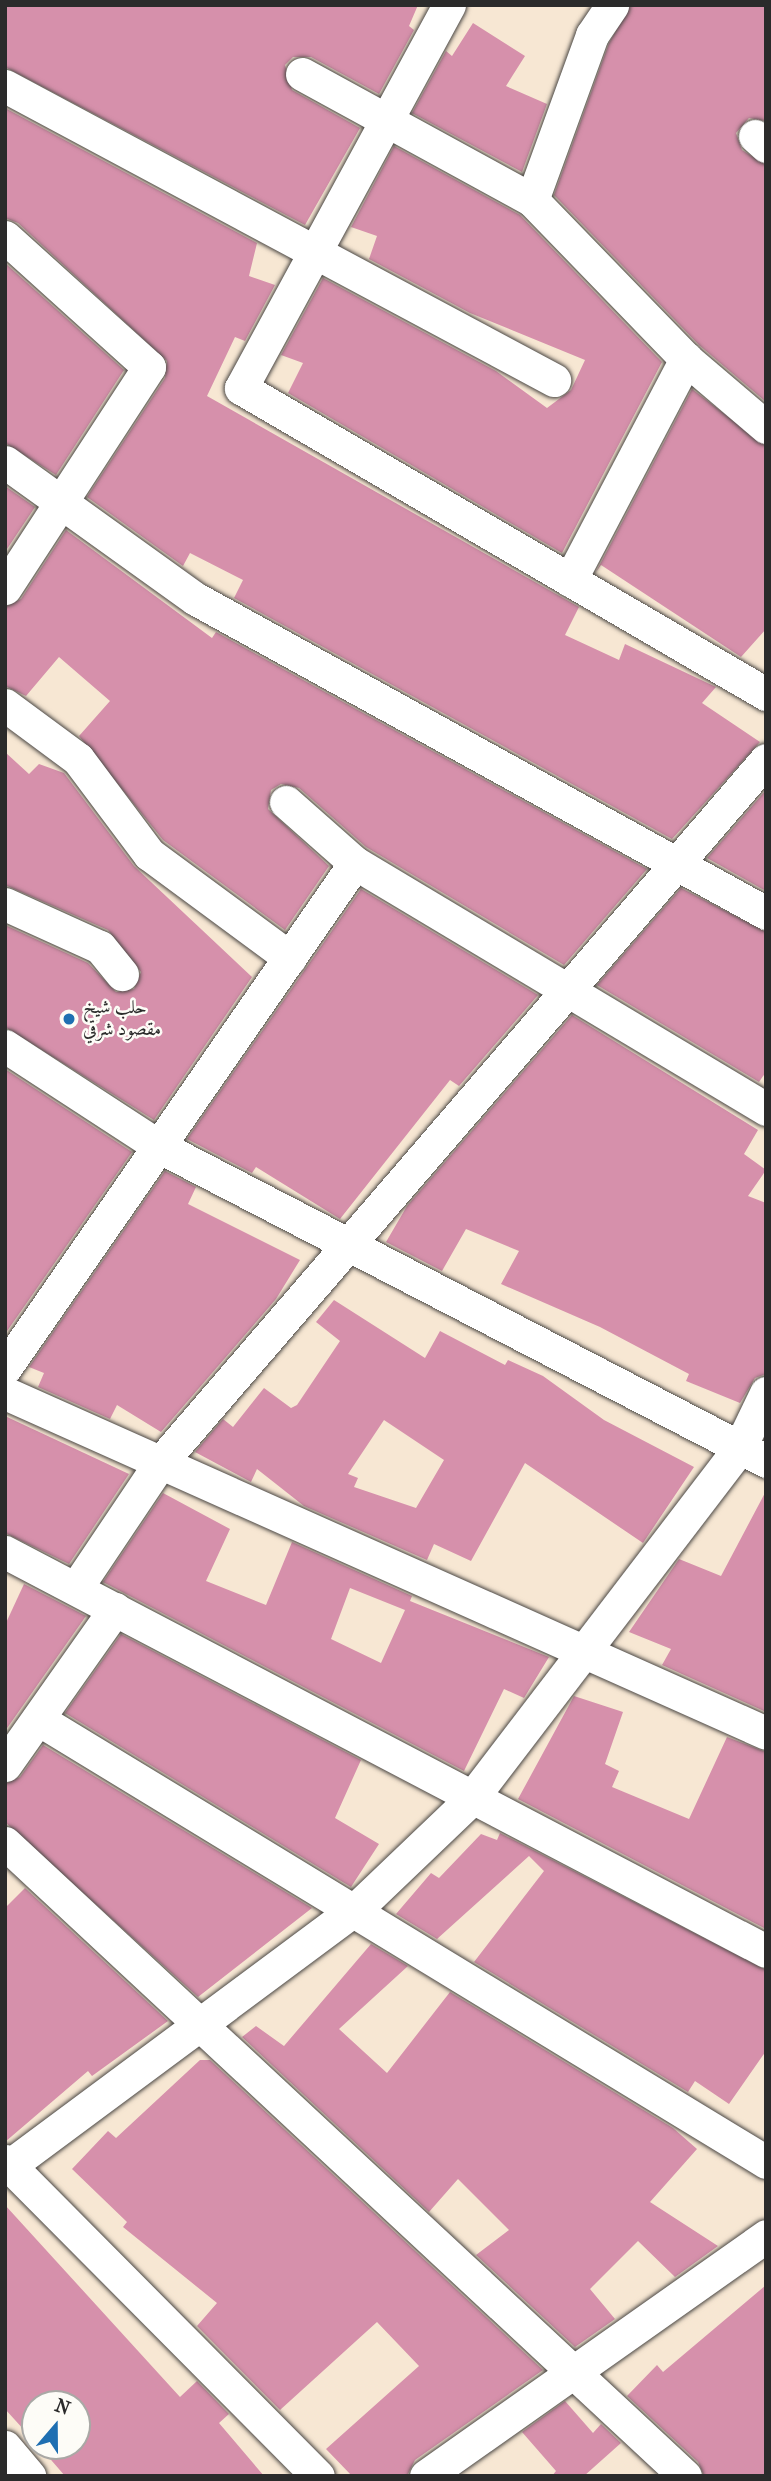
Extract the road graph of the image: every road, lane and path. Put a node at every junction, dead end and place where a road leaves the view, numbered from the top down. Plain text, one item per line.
1 (449, 5) edge
2 (612, 5) edge
3 (302, 74) dead end
4 (5, 86) edge
5 (386, 118) junction
6 (532, 200) junction
7 (5, 237) edge
8 (317, 247) junction
9 (686, 359) junction
10 (554, 380) dead end
11 (766, 428) edge
12 (5, 463) edge
13 (62, 504) junction
14 (570, 580) junction
15 (5, 588) edge
16 (766, 694) edge
17 (5, 705) edge
18 (766, 760) edge
19 (286, 802) dead end
20 (355, 863) junction
21 (675, 864) junction
22 (5, 904) edge
23 (766, 913) edge
24 (290, 958) junction
25 (122, 974) dead end
26 (565, 993) junction
27 (5, 1046) edge
28 (766, 1109) edge
29 (160, 1147) junction
30 (344, 1246) junction
31 (5, 1368) edge
32 (5, 1393) edge
33 (766, 1393) edge
34 (753, 1454) edge
35 (160, 1463) junction
36 (5, 1552) edge
37 (76, 1588) junction
38 (115, 1609) junction
39 (580, 1654) junction
40 (38, 1719) junction
41 (766, 1733) edge
42 (5, 1765) edge
43 (471, 1799) junction
44 (5, 1843) edge
45 (357, 1908) junction
46 (766, 1951) edge
47 (198, 2028) junction
48 (766, 2162) edge
49 (7, 2165) edge
50 (766, 2236) edge
51 (576, 2370) junction
52 (5, 2447) edge
53 (29, 2476) edge
54 (318, 2476) edge
55 (426, 2476) edge
56 (685, 2476) edge

1 - 5 street
2 - 6 street
3 - 5 street
4 - 8 street
5 - 6 street
5 - 8 street
6 - 9 street
7 - 13 street
8 - 10 street
8 - 14 street
9 - 11 street
9 - 14 street
12 - 13 street
13 - 15 street
13 - 21 street
14 - 16 street
17 - 24 street
18 - 21 street
19 - 20 street
20 - 24 street
20 - 26 street
21 - 23 street
21 - 26 street
22 - 25 street
24 - 29 street
26 - 28 street
26 - 30 street
27 - 29 street
29 - 30 street
29 - 31 street
30 - 34 street
30 - 35 street
32 - 35 street
33 - 34 street
34 - 39 street
35 - 37 street
35 - 39 street
36 - 37 street
37 - 38 street
38 - 40 street
38 - 43 street
39 - 41 street
39 - 43 street
40 - 42 street
40 - 45 street
43 - 45 street
43 - 46 street
44 - 47 street
45 - 47 street
45 - 48 street
47 - 49 street
47 - 51 street
49 - 54 street
50 - 51 street
51 - 55 street
51 - 56 street
52 - 53 street

